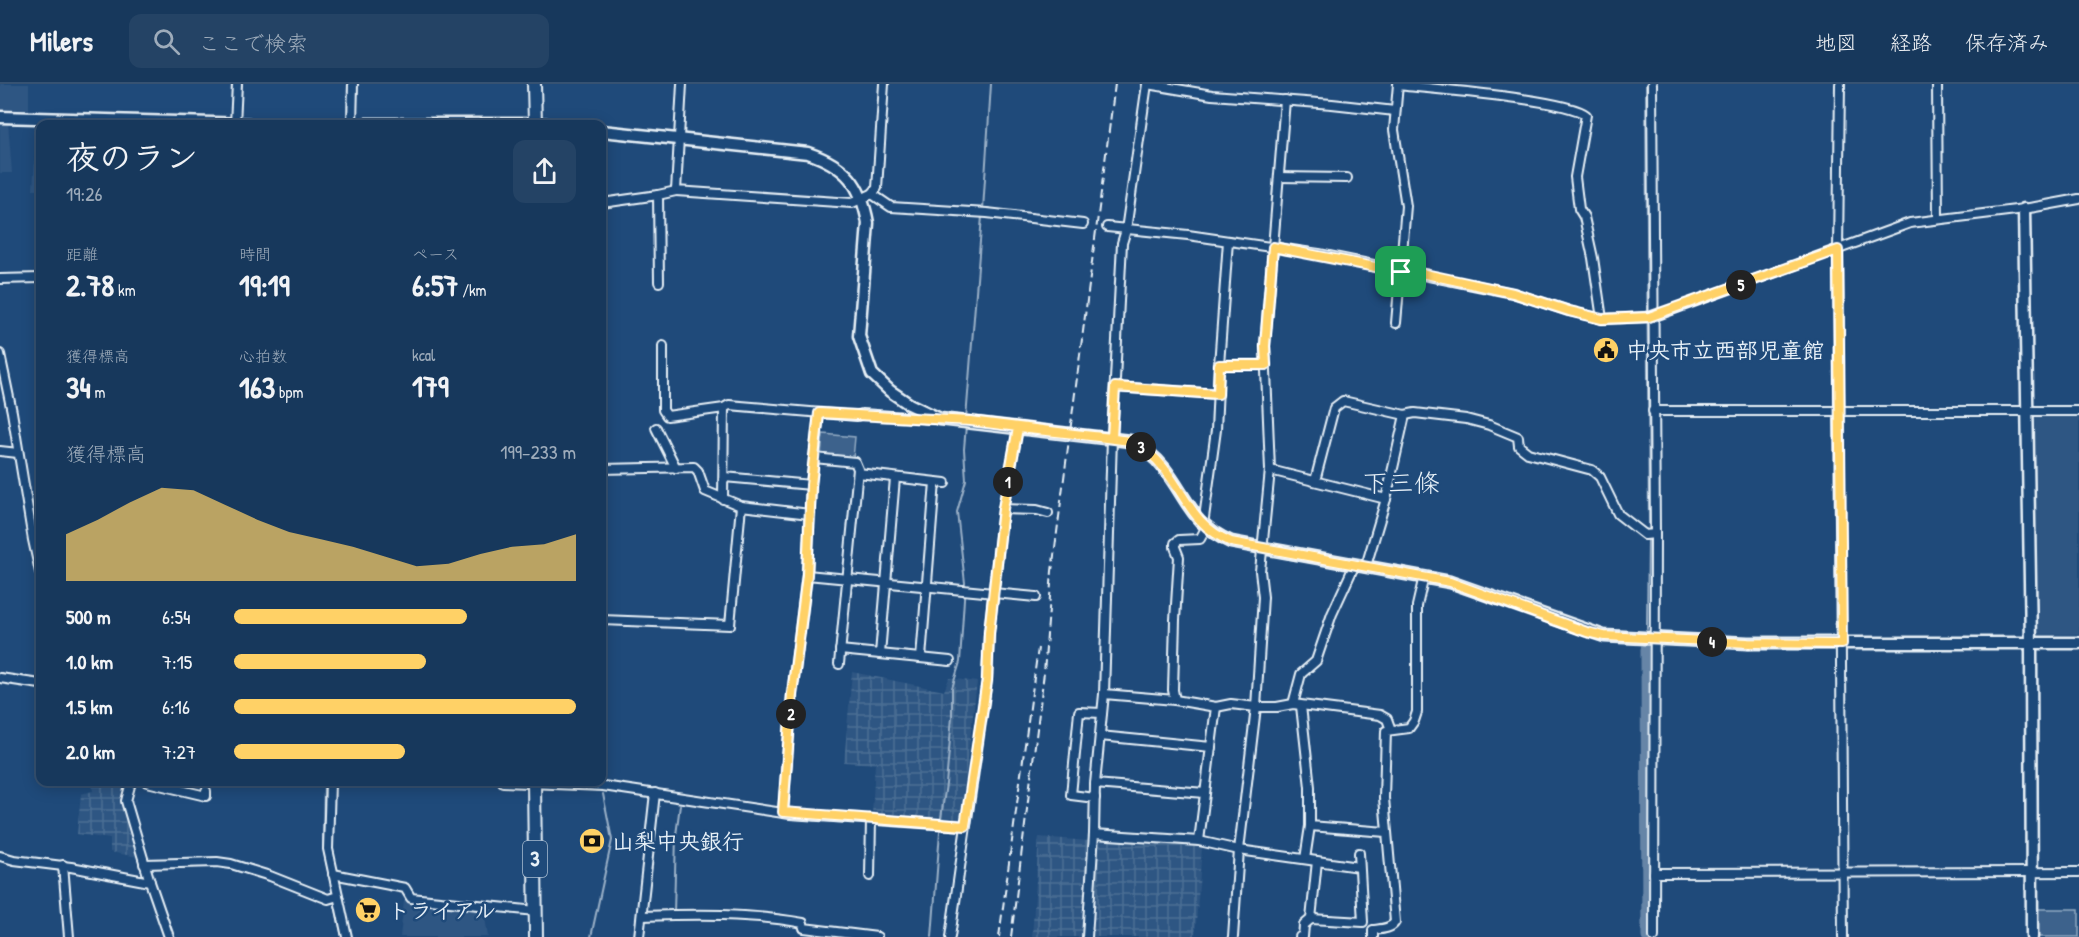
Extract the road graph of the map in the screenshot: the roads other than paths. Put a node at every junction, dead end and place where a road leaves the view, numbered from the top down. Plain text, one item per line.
1 (237, 84) edge
2 (353, 84) edge
3 (534, 84) edge
4 (682, 84) edge
5 (884, 84) edge
6 (1148, 84) edge
7 (1652, 84) edge
8 (1840, 84) edge
9 (1937, 84) edge
10 (1398, 85) edge
11 (1285, 100) junction
12 (1395, 111) junction
13 (0, 117) edge
14 (101, 120) edge
15 (235, 120) edge
16 (352, 120) edge
17 (538, 120) edge
18 (606, 131) edge
19 (679, 140) junction
20 (1279, 177) junction
21 (1347, 178) dead end
22 (676, 191) junction
23 (658, 195) junction
24 (868, 197) junction
25 (2079, 199) edge
26 (606, 202) edge
27 (2024, 209) junction
28 (1938, 219) junction
29 (1083, 224) dead end
30 (1107, 227) dead end
31 (1126, 230) junction
32 (1228, 241) junction
33 (1273, 247) junction
34 (1838, 250) junction
35 (1401, 272) junction
36 (36, 278) edge
37 (0, 279) edge
38 (659, 282) dead end
39 (1648, 317) junction
40 (1602, 319) junction
41 (1396, 323) dead end
42 (663, 346) dead end
43 (0, 354) edge
44 (1219, 365) junction
45 (1266, 365) junction
46 (1115, 387) junction
47 (1218, 394) junction
48 (724, 408) junction
49 (1653, 411) junction
50 (2026, 411) junction
51 (2079, 411) edge
52 (1840, 412) junction
53 (819, 413) junction
54 (1405, 415) junction
55 (940, 419) junction
56 (656, 428) dead end
57 (1018, 428) junction
58 (1112, 438) junction
59 (0, 451) edge
60 (18, 453) junction
61 (814, 458) junction
62 (676, 468) junction
63 (606, 469) edge
64 (1270, 470) junction
65 (858, 473) junction
66 (723, 477) junction
67 (895, 478) junction
68 (1315, 481) junction
69 (935, 482) junction
70 (945, 483) dead end
71 (811, 485) junction
72 (723, 499) junction
73 (1386, 499) junction
74 (741, 506) junction
75 (1003, 509) junction
76 (1048, 513) dead end
77 (810, 514) junction
78 (1203, 525) junction
79 (1650, 535) junction
80 (1262, 549) junction
81 (36, 554) edge
82 (1360, 565) junction
83 (807, 575) junction
84 (1424, 576) junction
85 (847, 579) junction
86 (886, 582) junction
87 (928, 586) junction
88 (993, 592) junction
89 (1036, 597) dead end
90 (606, 620) edge
91 (1655, 640) junction
92 (2031, 643) junction
93 (2079, 643) edge
94 (1842, 644) junction
95 (840, 650) junction
96 (880, 654) junction
97 (921, 658) junction
98 (950, 661) dead end
99 (838, 664) dead end
100 (0, 678) edge
101 (36, 683) edge
102 (1104, 694) junction
103 (1175, 700) junction
104 (1297, 705) junction
105 (1216, 707) junction
106 (1256, 707) junction
107 (1102, 714) junction
108 (1391, 730) junction
109 (1100, 736) junction
110 (1211, 747) junction
111 (1095, 784) junction
112 (129, 786) edge
113 (164, 786) edge
114 (330, 786) edge
115 (534, 786) edge
116 (603, 786) edge
117 (206, 791) dead end
118 (655, 793) junction
119 (1206, 793) junction
120 (1095, 798) junction
121 (783, 812) junction
122 (871, 819) junction
123 (965, 826) junction
124 (1310, 826) junction
125 (1386, 832) junction
126 (1094, 834) junction
127 (1199, 841) junction
128 (1239, 850) junction
129 (1359, 853) dead end
130 (0, 856) edge
131 (1305, 859) junction
132 (1317, 861) junction
133 (144, 864) junction
134 (63, 866) junction
135 (1359, 867) junction
136 (1843, 872) junction
137 (2033, 872) junction
138 (2079, 872) edge
139 (1654, 873) junction
140 (333, 874) junction
141 (870, 876) dead end
142 (150, 882) junction
143 (335, 897) junction
144 (536, 911) junction
145 (642, 916) junction
146 (1311, 919) junction
147 (69, 937) edge
148 (169, 937) edge
149 (347, 937) edge
150 (536, 937) edge
151 (639, 937) edge
152 (877, 937) edge
153 (950, 937) edge
154 (1087, 937) edge
155 (1233, 937) edge
156 (1300, 937) edge
157 (1373, 937) edge
158 (1654, 937) edge
159 (1843, 937) edge
160 (2032, 937) edge

1 - 15 street
2 - 16 street
3 - 17 main road
4 - 19 street
5 - 24 street
6 - 11 street
6 - 31 street
7 - 39 street
8 - 34 street
9 - 28 street
10 - 12 street
10 - 40 street
11 - 12 street
11 - 20 street
12 - 35 street
13 - 14 street
18 - 19 street
19 - 22 street
19 - 24 street
20 - 21 street
20 - 33 street
22 - 23 street
22 - 24 street
23 - 26 street
23 - 38 street
24 - 29 street
24 - 55 street
25 - 27 street
27 - 28 street
27 - 50 street
28 - 34 street
30 - 31 street
31 - 32 street
31 - 46 street
32 - 33 street
32 - 44 street
33 - 35 street
33 - 45 street
34 - 39 street
34 - 52 street
35 - 40 street
35 - 41 street
36 - 37 street
39 - 40 street
39 - 49 street
42 - 48 street
43 - 60 street
44 - 45 street
44 - 47 street
45 - 64 street
46 - 47 street
46 - 58 street
47 - 78 street
48 - 53 street
48 - 66 street
49 - 52 street
49 - 79 street
50 - 51 street
50 - 52 street
50 - 92 street
52 - 94 street
53 - 55 street
53 - 61 street
54 - 68 street
54 - 73 street
54 - 79 street
55 - 57 street
56 - 62 street
57 - 58 street
57 - 75 street
58 - 78 street
58 - 102 street
59 - 60 street
60 - 81 street
61 - 65 street
61 - 71 street
62 - 63 street
62 - 72 street
64 - 68 street
64 - 80 street
65 - 67 street
65 - 85 street
66 - 71 street
66 - 72 street
67 - 69 street
67 - 86 street
68 - 73 street
69 - 70 street
69 - 87 street
71 - 77 street
72 - 74 street
73 - 82 street
74 - 77 street
74 - 90 street
75 - 76 street
75 - 88 street
77 - 83 street
78 - 80 street
78 - 103 street
79 - 91 street
80 - 82 street
80 - 106 street
82 - 84 street
82 - 104 street
83 - 85 street
83 - 121 street
84 - 91 street
84 - 108 street
85 - 86 street
85 - 95 street
86 - 87 street
86 - 96 street
87 - 88 street
87 - 97 street
88 - 89 street
88 - 123 street
91 - 94 street
91 - 139 street
92 - 93 street
92 - 94 street
92 - 137 street
94 - 136 street
95 - 96 street
95 - 99 street
96 - 97 street
97 - 98 street
100 - 101 street
102 - 103 street
102 - 107 street
103 - 105 street
104 - 106 street
104 - 108 street
104 - 124 street
105 - 106 street
105 - 110 street
106 - 128 street
107 - 109 street
107 - 120 street
108 - 125 street
109 - 110 street
109 - 111 street
110 - 119 street
111 - 119 street
111 - 120 street
112 - 133 street
113 - 117 street
114 - 140 street
115 - 144 main road, 3
116 - 118 street
118 - 121 street
118 - 145 street
119 - 127 street
120 - 126 street
121 - 122 street
122 - 123 street
122 - 141 street
123 - 153 street
124 - 125 street
124 - 131 street
125 - 157 street
126 - 127 street
126 - 154 street
127 - 128 street
128 - 131 street
128 - 155 street
129 - 135 street
130 - 134 street
131 - 132 street
132 - 135 street
132 - 146 street
133 - 142 street
133 - 143 street
134 - 142 street
134 - 147 street
135 - 146 street
136 - 137 street
136 - 139 street
136 - 159 street
137 - 138 street
137 - 160 street
139 - 158 street
140 - 143 street
140 - 144 street
142 - 148 street
143 - 149 street
144 - 150 main road, 3
145 - 151 street
145 - 152 street
146 - 156 street

